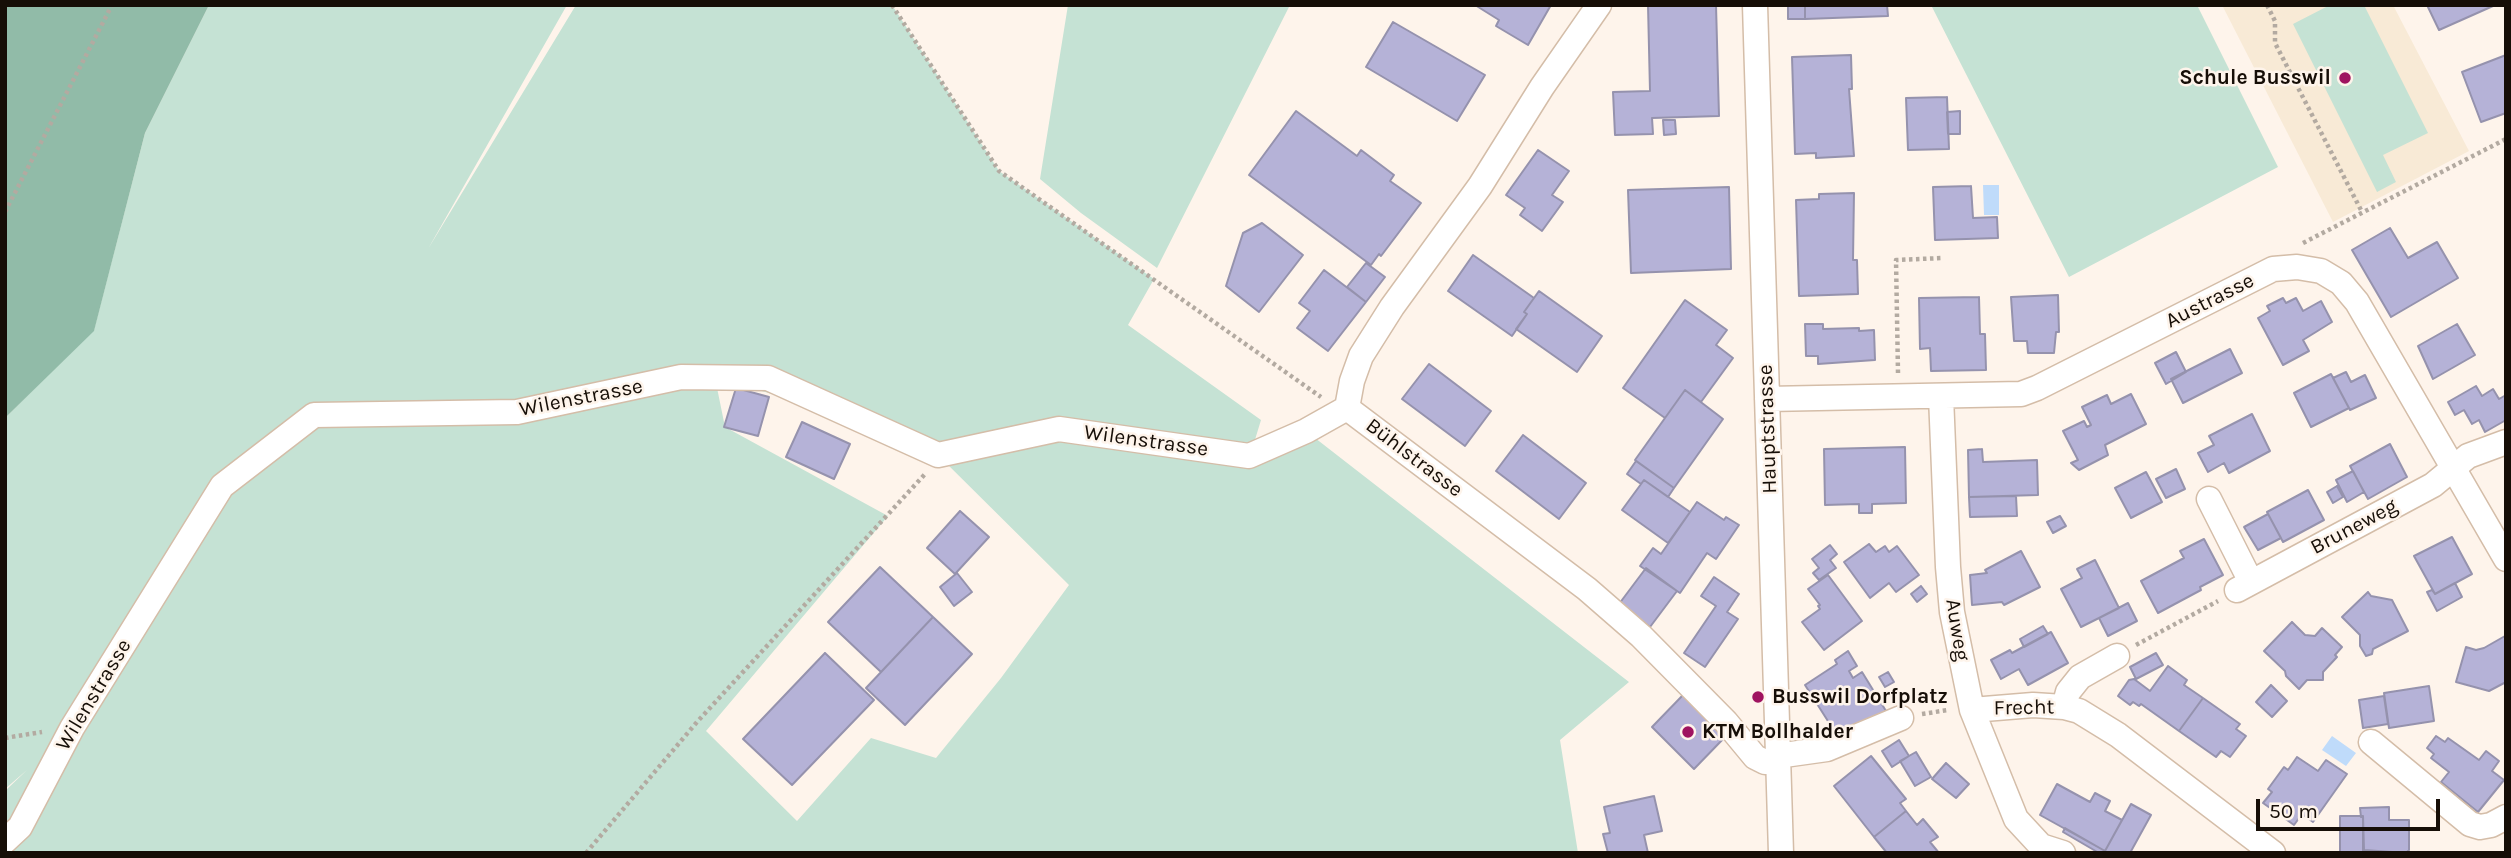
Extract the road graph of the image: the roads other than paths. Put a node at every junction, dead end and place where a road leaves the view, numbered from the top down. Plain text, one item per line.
1 (1599, 5) edge
2 (1755, 5) edge
3 (1941, 396) junction
4 (1767, 399) junction
5 (1348, 408) junction
6 (2506, 442) edge
7 (2454, 467) junction
8 (2209, 499) dead end
9 (2506, 559) edge
10 (2117, 656) road end
11 (2064, 707) junction
12 (1972, 710) junction
13 (1901, 718) road end
14 (2371, 742) dead end
15 (1777, 759) junction
16 (2506, 817) edge
17 (5, 841) edge
18 (2048, 850) edge
19 (1781, 853) edge
20 (2273, 853) edge

1 - 5 street, Bühlstrasse
2 - 4 street, Hauptstrasse
3 - 4 street, Austrasse
3 - 7 street, Austrasse
3 - 12 street, Auweg
4 - 15 street, Hauptstrasse
5 - 15 street, Bühlstrasse
5 - 17 street, Wilenstrasse
6 - 7 street, Bruneweg
7 - 8 street, Bruneweg
7 - 9 street, Austrasse
10 - 11 street
11 - 12 street, Frecht
11 - 20 street, Frecht
12 - 18 street, Auweg
13 - 15 street
14 - 16 street
15 - 19 street, Hauptstrasse

